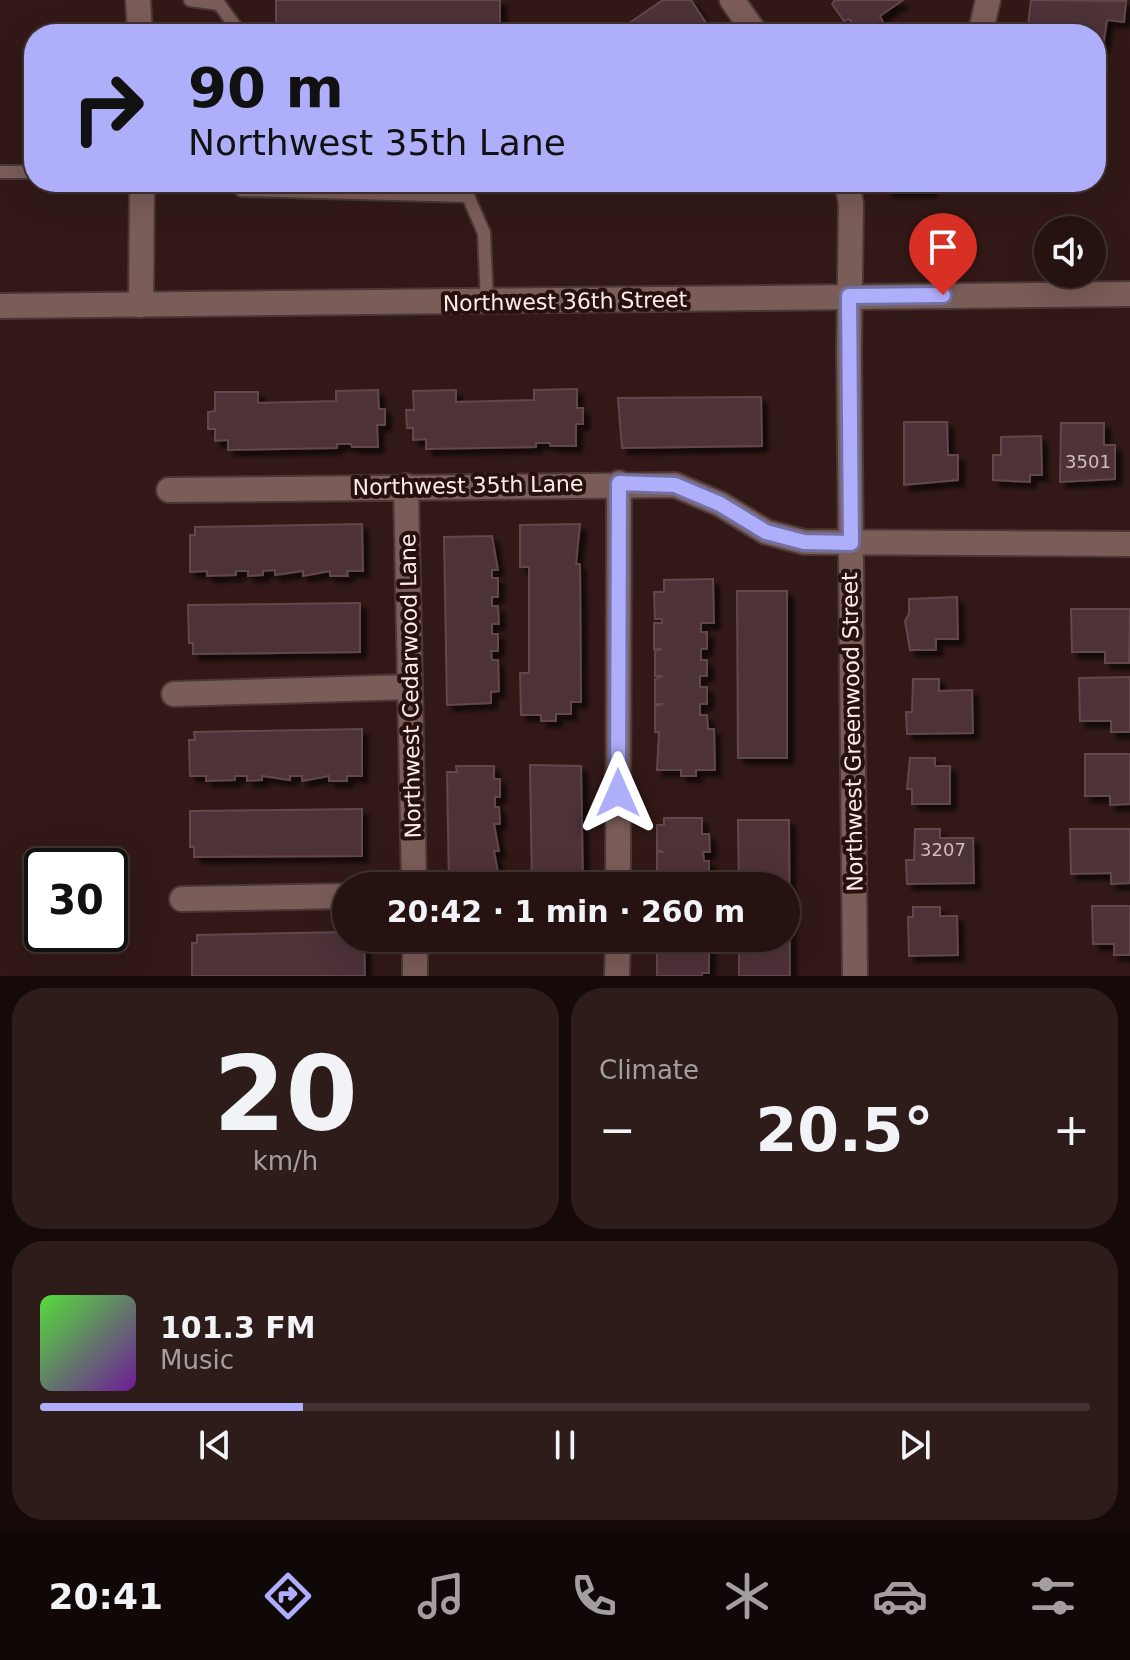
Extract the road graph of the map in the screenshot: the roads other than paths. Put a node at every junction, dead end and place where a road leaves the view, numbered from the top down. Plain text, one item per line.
1 (138, 0) edge
2 (190, 0) edge
3 (732, 0) edge
4 (988, 0) edge
5 (139, 24) edge
6 (234, 24) edge
7 (749, 24) edge
8 (982, 24) edge
9 (0, 172) edge
10 (24, 172) edge
11 (142, 192) edge
12 (317, 192) edge
13 (849, 192) edge
14 (1130, 294) edge
15 (849, 296) junction
16 (487, 303) junction
17 (141, 305) junction
18 (0, 306) edge
19 (619, 483) junction
20 (406, 486) junction
21 (169, 490) dead end
22 (851, 543) junction
23 (1130, 544) edge
24 (410, 687) junction
25 (174, 694) dead end
26 (414, 872) edge
27 (618, 872) edge
28 (332, 896) edge
29 (182, 899) dead end
30 (415, 952) edge
31 (618, 952) edge
32 (415, 976) edge
33 (617, 976) edge
34 (855, 976) edge

1 - 5 street
2 - 6 lane
3 - 7 street
4 - 8 street
9 - 10 lane
11 - 17 street
12 - 16 lane
13 - 15 street, Northwest Greenwood Street
14 - 15 street, Northwest 36th Street
15 - 16 street, Northwest 36th Street
15 - 22 street, Northwest Greenwood Street
16 - 17 street, Northwest 36th Street
17 - 18 street, Northwest 36th Street
19 - 20 street, Northwest 35th Lane
19 - 22 street, Northwest 35th Lane
19 - 27 street
20 - 21 street, Northwest 35th Lane
20 - 24 street, Northwest Cedarwood Lane
22 - 23 street, Northwest 35th Lane
22 - 34 street, Northwest Greenwood Street
24 - 25 street
24 - 26 street, Northwest Cedarwood Lane
28 - 29 street
30 - 32 street
31 - 33 street

